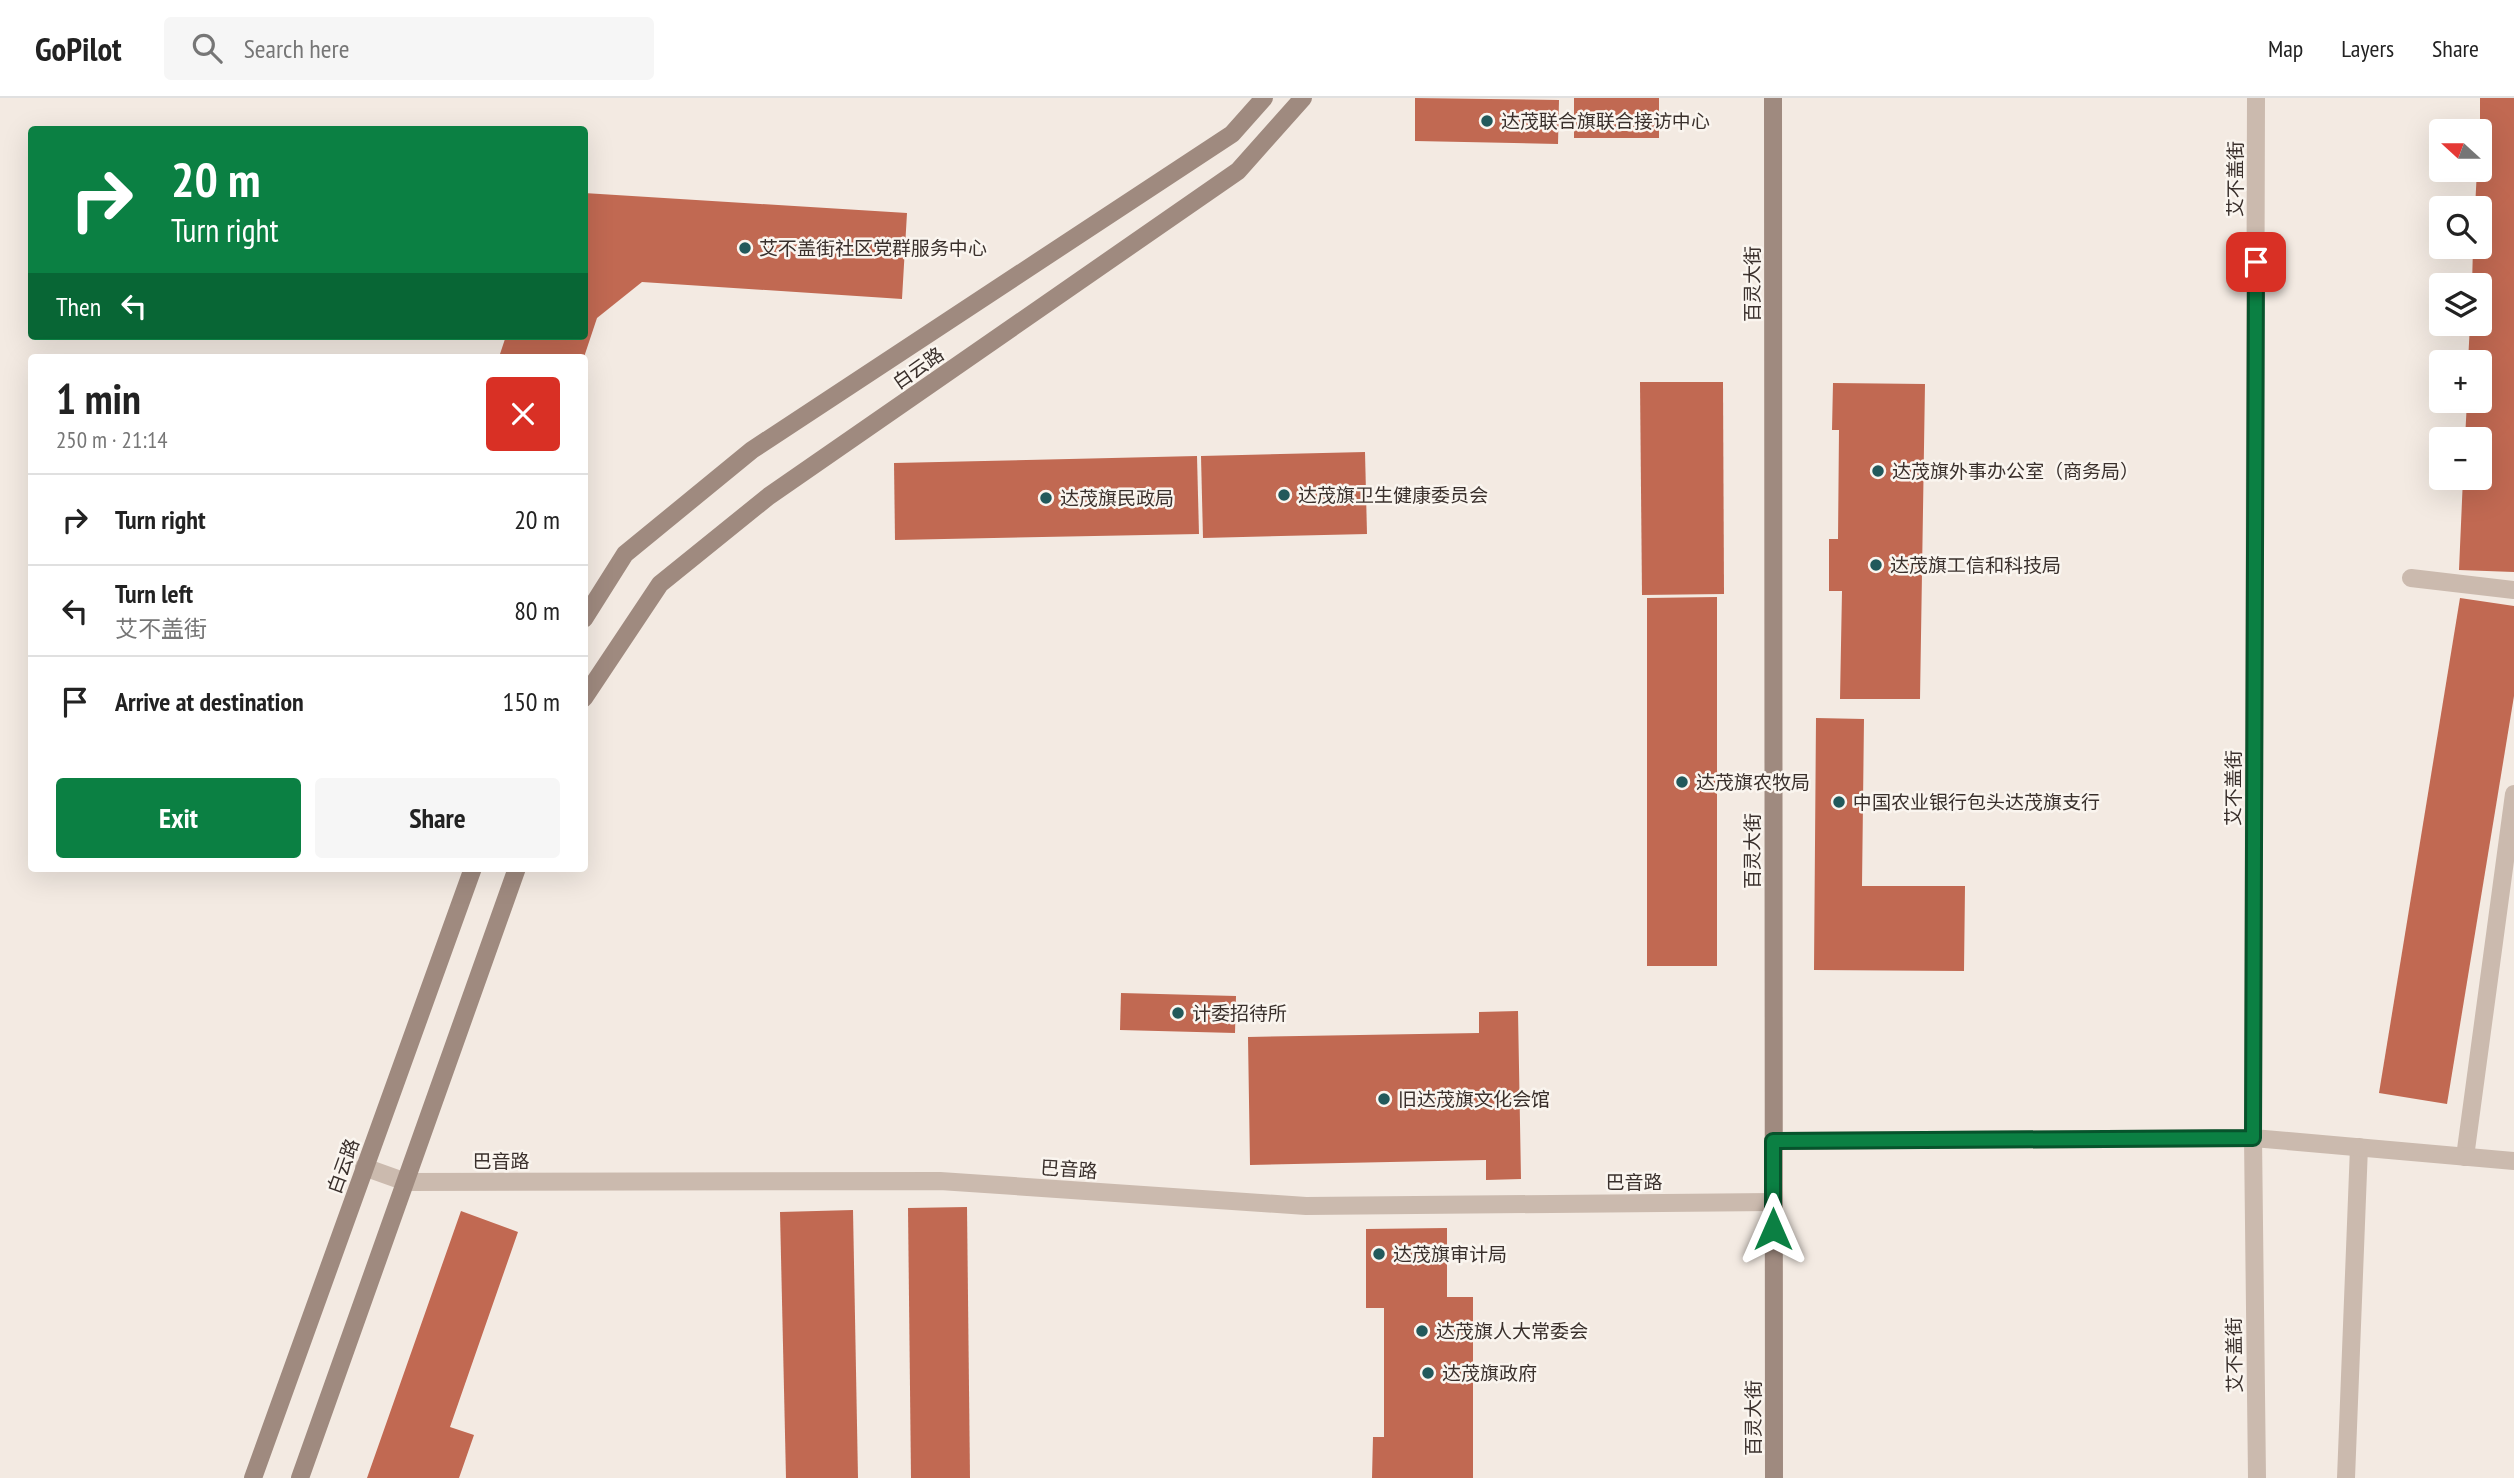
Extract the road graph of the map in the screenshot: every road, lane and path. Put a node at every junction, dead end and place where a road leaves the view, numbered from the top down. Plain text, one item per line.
1 (1264, 98) edge
2 (1303, 98) edge
3 (1773, 98) edge
4 (2256, 98) edge
5 (2411, 578) dead end
6 (2514, 590) edge
7 (588, 613) edge
8 (588, 692) edge
9 (2514, 794) edge
10 (472, 872) edge
11 (516, 872) edge
12 (2253, 1138) junction
13 (1773, 1141) junction
14 (2359, 1147) junction
15 (2465, 1157) junction
16 (2514, 1161) edge
17 (364, 1167) junction
18 (406, 1182) junction
19 (1773, 1202) junction
20 (253, 1478) edge
21 (300, 1478) edge
22 (1774, 1478) edge
23 (2256, 1478) edge
24 (2346, 1478) edge

1 - 7 street, 白云路
2 - 8 street, 白云路
3 - 13 street, 百灵大街
4 - 12 street, 艾不盖街
5 - 6 street
9 - 15 street
10 - 17 street, 白云路
11 - 18 street
12 - 13 street
12 - 14 street
12 - 23 street, 艾不盖街
13 - 19 street, 百灵大街
14 - 15 street
14 - 24 street
15 - 16 street
17 - 18 street, 巴音路
17 - 20 street, 白云路
18 - 19 street, 巴音路
18 - 21 street
19 - 22 street, 百灵大街

